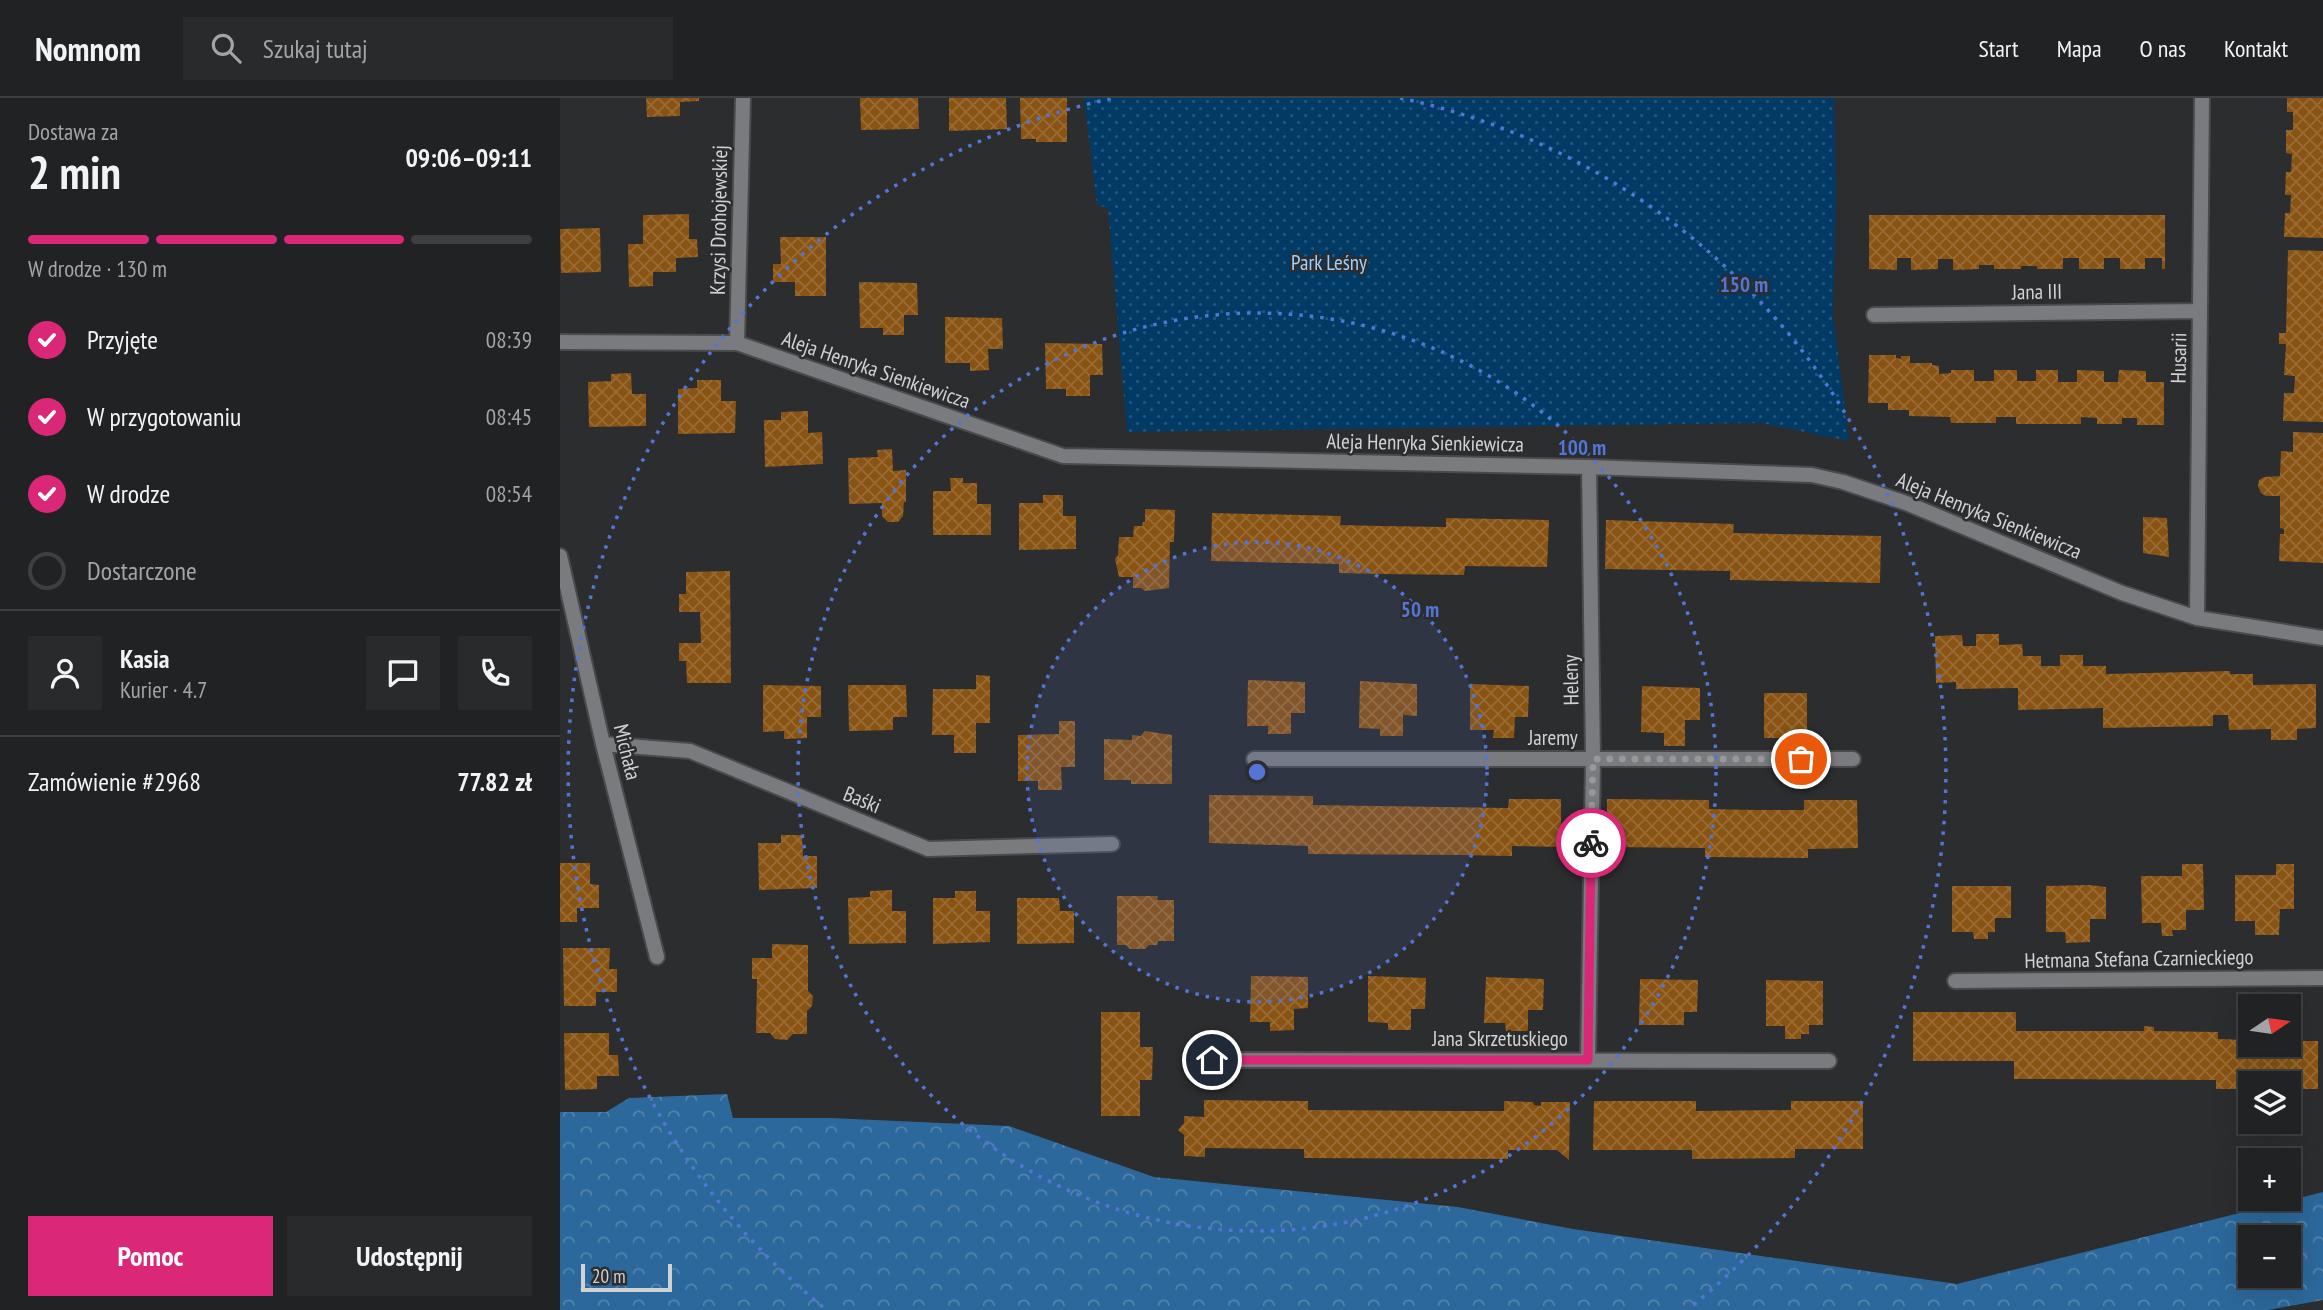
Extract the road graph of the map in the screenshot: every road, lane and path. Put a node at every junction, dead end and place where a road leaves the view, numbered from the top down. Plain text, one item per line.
1 (743, 98) edge
2 (2202, 98) edge
3 (2200, 311) junction
4 (1874, 315) dead end
5 (560, 342) edge
6 (737, 343) junction
7 (1589, 467) junction
8 (560, 556) edge
9 (2197, 618) junction
10 (2323, 638) edge
11 (603, 744) junction
12 (1254, 759) dead end
13 (1593, 759) junction
14 (1853, 759) dead end
15 (1112, 844) dead end
16 (657, 957) dead end
17 (2323, 978) edge
18 (1955, 981) dead end
19 (1212, 1060) dead end
20 (1588, 1060) junction
21 (1829, 1061) dead end

1 - 6 street, Krzysi Drohojewskiej
2 - 3 street, Husarii
3 - 4 street, Jana III
3 - 9 street, Husarii
5 - 6 street, Aleja Henryka Sienkiewicza
6 - 7 street, Aleja Henryka Sienkiewicza
7 - 9 street, Aleja Henryka Sienkiewicza
7 - 13 street, Heleny
8 - 11 street, Michała
9 - 10 street, Aleja Henryka Sienkiewicza
11 - 15 street, Baśki
11 - 16 street, Michała
12 - 13 street, Jaremy
13 - 14 street, Jaremy
13 - 20 street, Heleny
17 - 18 street, Hetmana Stefana Czarnieckiego
19 - 20 street, Jana Skrzetuskiego
20 - 21 street, Jana Skrzetuskiego

